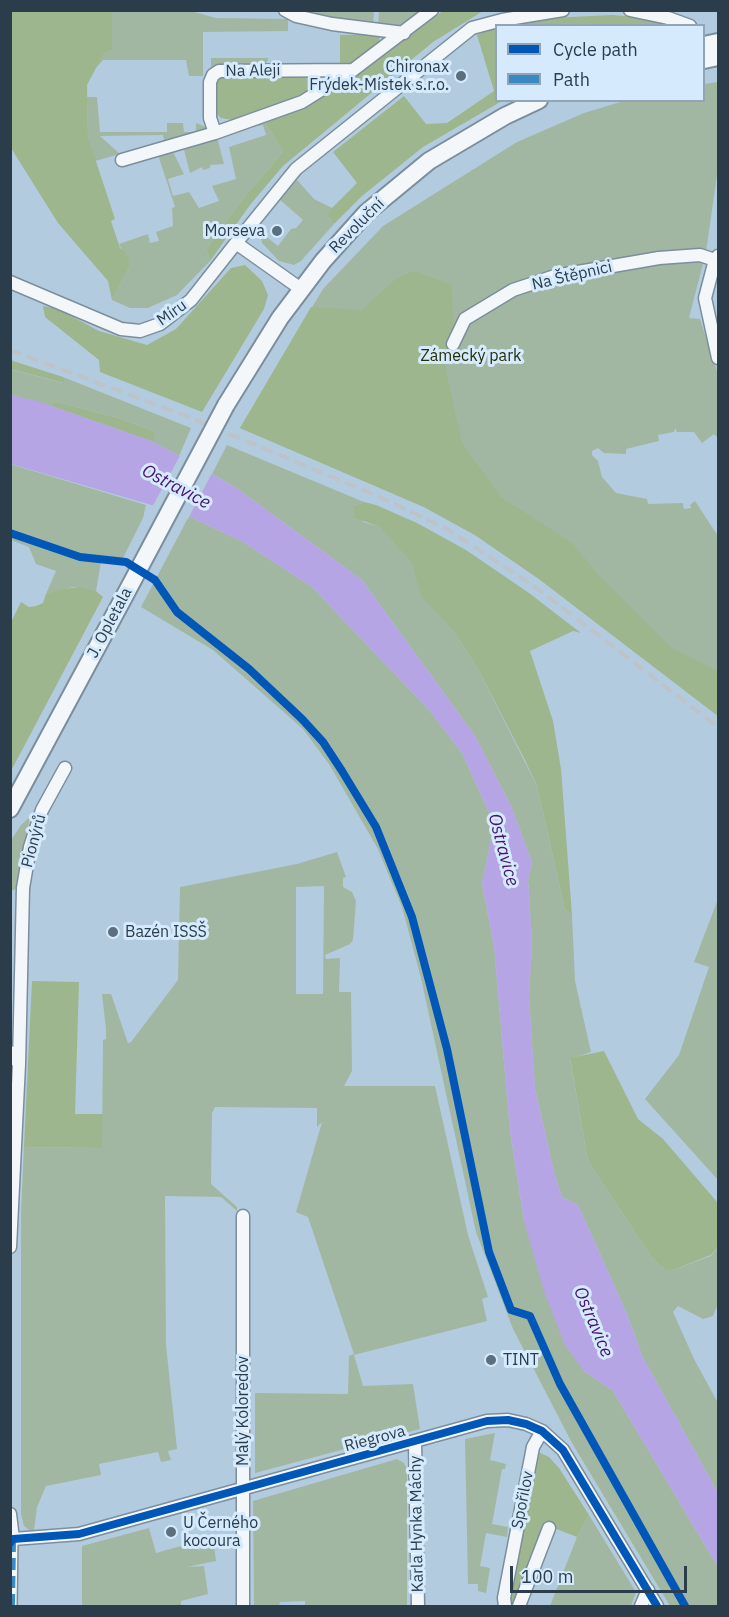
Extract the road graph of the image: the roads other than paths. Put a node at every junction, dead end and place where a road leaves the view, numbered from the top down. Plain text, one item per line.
1 (285, 10) edge
2 (432, 10) edge
3 (562, 10) edge
4 (630, 10) edge
5 (684, 24) edge
6 (405, 33) junction
7 (353, 70) junction
8 (535, 102) edge
9 (215, 133) junction
10 (122, 160) dead end
11 (236, 243) junction
12 (717, 258) edge
13 (10, 282) edge
14 (301, 289) junction
15 (453, 344) dead end
16 (718, 358) edge
17 (226, 405) joint
18 (65, 768) dead end
19 (10, 809) edge
20 (10, 1052) edge
21 (19, 1064) junction
22 (243, 1216) dead end
23 (10, 1247) edge
24 (542, 1431) junction
25 (415, 1442) junction
26 (243, 1491) junction
27 (10, 1514) edge
28 (549, 1528) dead end
29 (12, 1541) edge
30 (648, 1590) junction
31 (12, 1606) edge
32 (243, 1606) edge
33 (418, 1606) edge
34 (505, 1606) edge
35 (519, 1606) edge
36 (641, 1606) edge
37 (657, 1606) edge

1 - 6 street
2 - 6 street
3 - 11 street
4 - 5 street
6 - 7 street
7 - 9 street
7 - 9 street, Na Aleji
8 - 14 main road, Revoluční
9 - 10 street
11 - 13 street, Míru
11 - 14 street
12 - 15 street, Na Štěpnici
12 - 16 street
14 - 17 main road, Revoluční
17 - 19 main road, J. Opletala, bridge
18 - 21 street, Pionýrů
20 - 21 street
21 - 23 street, Pionýrů
22 - 26 street, Malý Koloredov
24 - 25 street, Riegrova
24 - 30 street, Riegrova
24 - 34 street, Spořilov
25 - 26 street, Riegrova
25 - 33 street, Karla Hynka Máchy
26 - 29 street, Riegrova
26 - 32 street, Malý Koloredov
27 - 29 street
28 - 35 street, Spořilov
29 - 31 street
30 - 36 street
30 - 37 street, Riegrova

